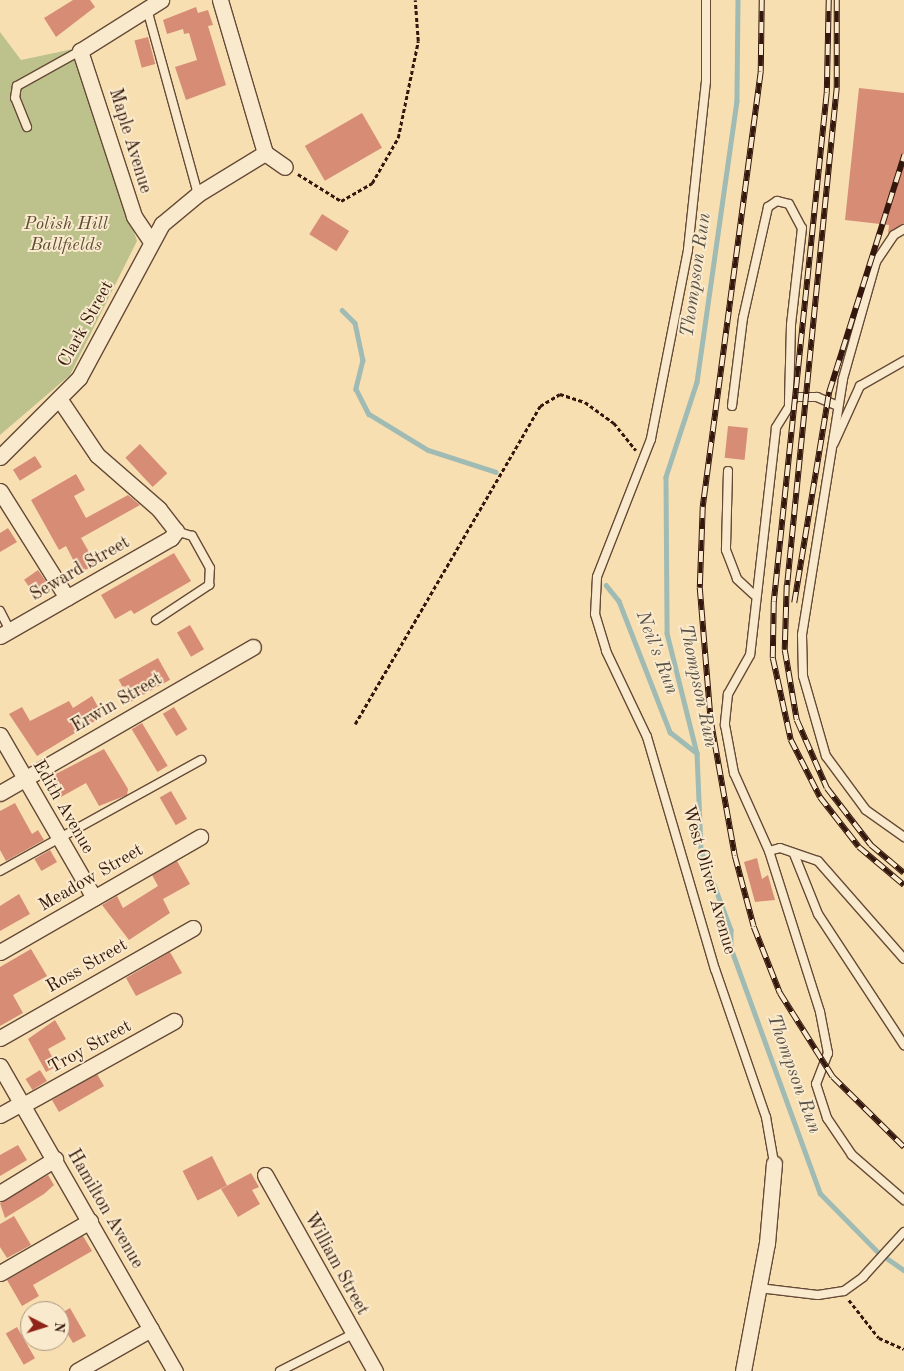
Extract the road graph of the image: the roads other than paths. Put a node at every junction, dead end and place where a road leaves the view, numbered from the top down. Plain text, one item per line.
1 (161, 0) edge
2 (220, 0) edge
3 (706, 0) edge
4 (147, 9) junction
5 (80, 51) junction
6 (27, 127) dead end
7 (266, 153) junction
8 (286, 166) road end
9 (198, 194) junction
10 (904, 229) edge
11 (150, 240) junction
12 (904, 361) edge
13 (60, 400) junction
14 (789, 404) junction
15 (732, 406) dead end
16 (838, 406) junction
17 (829, 454) junction
18 (0, 457) edge
19 (728, 471) dead end
20 (0, 491) edge
21 (176, 530) junction
22 (754, 594) junction
23 (66, 598) junction
24 (0, 612) edge
25 (156, 620) dead end
26 (5, 634) edge
27 (253, 646) dead end
28 (0, 735) edge
29 (201, 760) dead end
30 (25, 778) junction
31 (0, 793) edge
32 (904, 836) edge
33 (200, 837) dead end
34 (59, 838) junction
35 (769, 850) junction
36 (794, 854) junction
37 (0, 872) edge
38 (94, 898) junction
39 (193, 928) dead end
40 (0, 952) edge
41 (904, 959) edge
42 (174, 1021) dead end
43 (0, 1038) edge
44 (904, 1045) edge
45 (0, 1066) edge
46 (22, 1104) junction
47 (0, 1115) edge
48 (55, 1159) junction
49 (774, 1163) joint
50 (265, 1175) dead end
51 (0, 1192) edge
52 (904, 1200) edge
53 (90, 1221) junction
54 (904, 1232) edge
55 (0, 1273) edge
56 (759, 1288) junction
57 (152, 1329) junction
58 (353, 1334) junction
59 (77, 1371) edge
60 (175, 1371) edge
61 (280, 1371) edge
62 (375, 1371) edge
63 (743, 1371) edge

1 - 4 street
2 - 7 street
3 - 49 lane, West Oliver Avenue
4 - 5 street
4 - 9 lane
5 - 6 lane
5 - 11 street, Maple Avenue
7 - 8 street
7 - 9 street, Clark Street
9 - 11 street, Clark Street
10 - 16 lane
11 - 13 street, Clark Street
12 - 17 lane
13 - 18 street, Clark Street
13 - 21 street
14 - 15 lane
14 - 16 lane
14 - 22 lane
16 - 17 lane
17 - 32 lane
19 - 22 lane
20 - 23 street
21 - 23 street, Seward Street
21 - 25 lane
22 - 35 lane
23 - 26 street, Seward Street
24 - 26 lane
27 - 30 street, Erwin Street
28 - 30 street, Edith Avenue
29 - 34 lane
30 - 31 street, Erwin Street
30 - 34 street, Edith Avenue
33 - 38 street, Meadow Street
34 - 37 lane
34 - 38 street, Edith Avenue
35 - 36 lane
35 - 52 lane
36 - 41 lane
36 - 44 lane
38 - 40 street, Meadow Street
39 - 43 street, Ross Street
42 - 46 street, Troy Street
45 - 46 street, Hamilton Avenue
46 - 47 street, Troy Street
46 - 48 street, Hamilton Avenue
48 - 51 street
48 - 53 street, Hamilton Avenue
49 - 56 street, West Oliver Avenue
50 - 58 street, William Street
53 - 55 street
53 - 57 street, Hamilton Avenue
54 - 56 lane
56 - 63 street, West Oliver Avenue
57 - 59 street
57 - 60 street, Hamilton Avenue
58 - 61 lane
58 - 62 street, William Street

